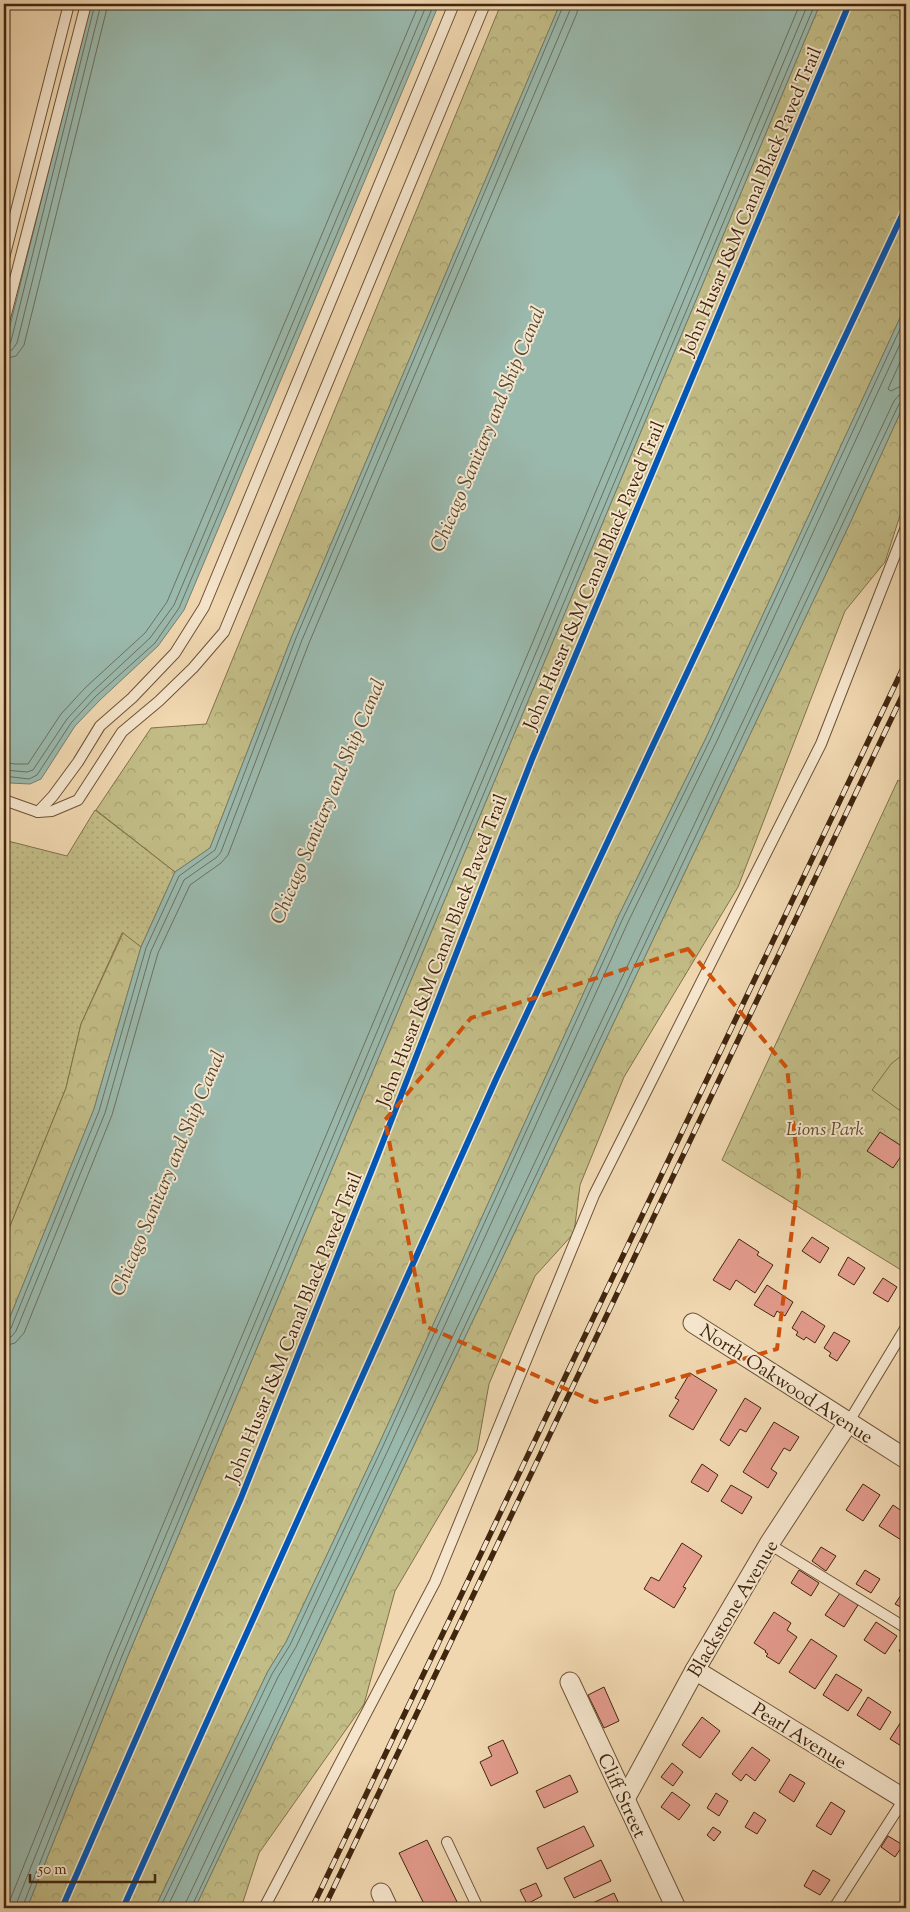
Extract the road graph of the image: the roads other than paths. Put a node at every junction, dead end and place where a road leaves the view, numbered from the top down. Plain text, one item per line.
1 (69, 4) edge
2 (86, 4) edge
3 (454, 4) edge
4 (485, 4) edge
5 (4, 258) edge
6 (4, 322) edge
7 (906, 527) edge
8 (4, 800) edge
9 (38, 812) junction
10 (693, 1323) dead end
11 (906, 1327) edge
12 (848, 1423) junction
13 (906, 1459) edge
14 (769, 1544) junction
15 (906, 1628) edge
16 (695, 1670) junction
17 (570, 1682) dead end
18 (906, 1798) edge
19 (625, 1799) junction
20 (447, 1842) dead end
21 (264, 1908) edge
22 (478, 1908) edge
23 (676, 1908) edge
24 (834, 1908) edge

1 - 5 lane
2 - 6 lane
3 - 9 lane
4 - 9 lane
7 - 21 lane
8 - 9 lane
10 - 12 street, North Oakwood Avenue
11 - 12 lane
12 - 13 street, North Oakwood Avenue
12 - 14 street, Blackstone Avenue
14 - 15 lane
14 - 16 street, Blackstone Avenue
16 - 18 street, Pearl Avenue
16 - 19 street, Blackstone Avenue
17 - 19 street, Cliff Street
18 - 24 lane
19 - 23 street, Cliff Street
20 - 22 lane

